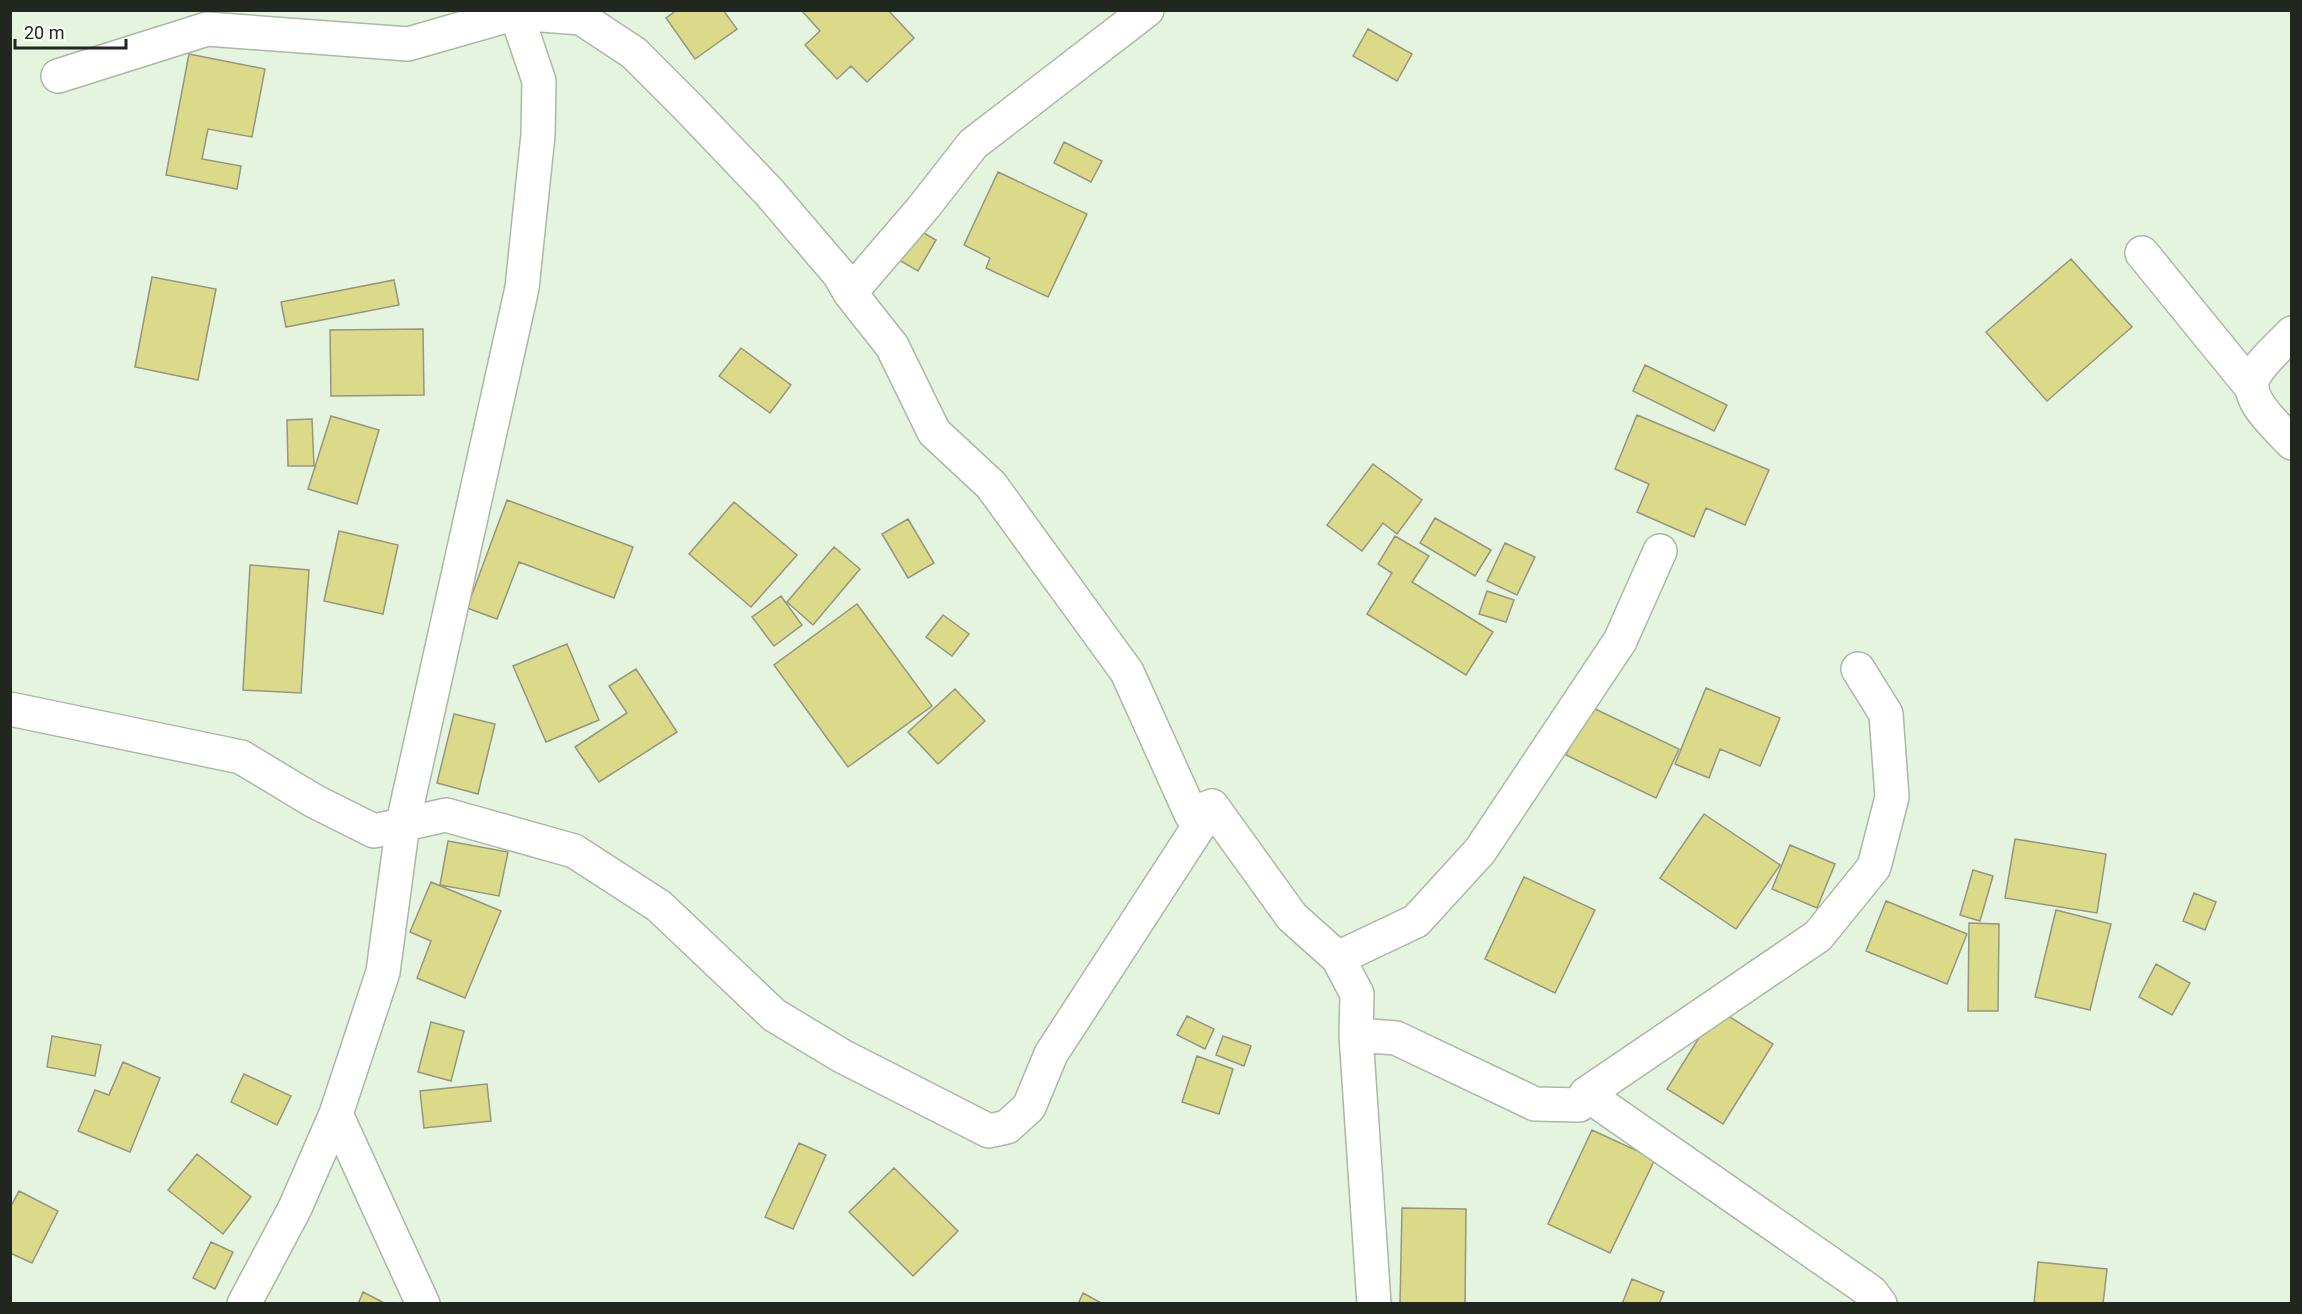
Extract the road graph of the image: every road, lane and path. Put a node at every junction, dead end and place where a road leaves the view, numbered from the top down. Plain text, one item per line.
1 (1147, 10) edge
2 (516, 12) edge
3 (58, 76) dead end
4 (2142, 253) dead end
5 (850, 293) junction
6 (2292, 333) edge
7 (2252, 388) junction
8 (2292, 443) edge
9 (1660, 551) dead end
10 (1858, 669) dead end
11 (10, 709) edge
12 (1212, 806) junction
13 (402, 824) junction
14 (1338, 958) junction
15 (1356, 1035) junction
16 (1586, 1094) junction
17 (336, 1114) junction
18 (244, 1304) edge
19 (423, 1304) edge
20 (1374, 1304) edge
21 (1880, 1304) edge

1 - 5 street
2 - 3 street
2 - 5 street
2 - 13 street
4 - 7 street
5 - 12 street
6 - 7 street
7 - 8 street
9 - 14 street
10 - 16 street
11 - 13 street
12 - 13 street
12 - 14 street
13 - 17 street
14 - 15 street
15 - 16 street
15 - 20 street
16 - 21 street
17 - 18 street
17 - 19 street

